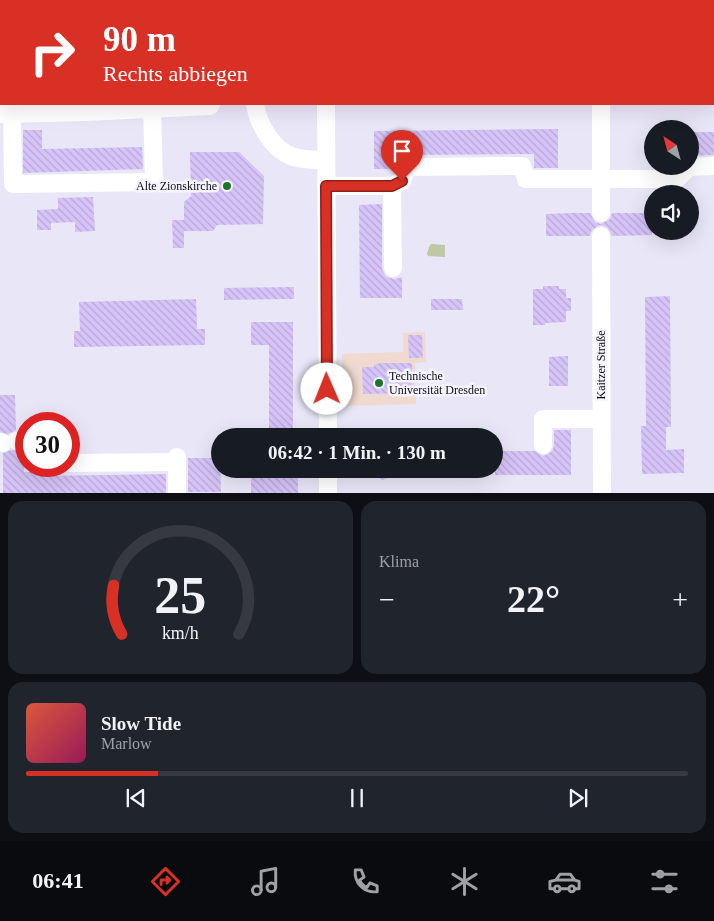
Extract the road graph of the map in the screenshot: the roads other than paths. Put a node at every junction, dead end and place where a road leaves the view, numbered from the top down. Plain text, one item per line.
1 (190, 105) edge
2 (255, 105) edge
3 (326, 105) edge
4 (601, 105) edge
5 (152, 107) junction
6 (6, 112) edge
7 (326, 160) junction
8 (714, 166) edge
9 (601, 178) junction
10 (326, 186) junction
11 (392, 186) junction
12 (601, 213) dead end
13 (601, 236) dead end
14 (393, 268) dead end
15 (601, 419) junction
16 (328, 428) edge
17 (543, 445) dead end
18 (80, 463) edge
19 (328, 478) edge
20 (177, 493) edge
21 (328, 493) edge
22 (602, 493) edge

1 - 5 main road
2 - 7 street
3 - 7 street
4 - 9 street
5 - 6 main road
5 - 6 street
7 - 10 street
8 - 9 street
9 - 11 street
9 - 12 street
10 - 11 street
10 - 16 street
11 - 14 street
13 - 15 street, Kaitzer Straße
15 - 17 street
15 - 22 street, Kaitzer Straße
18 - 20 street
19 - 21 street

